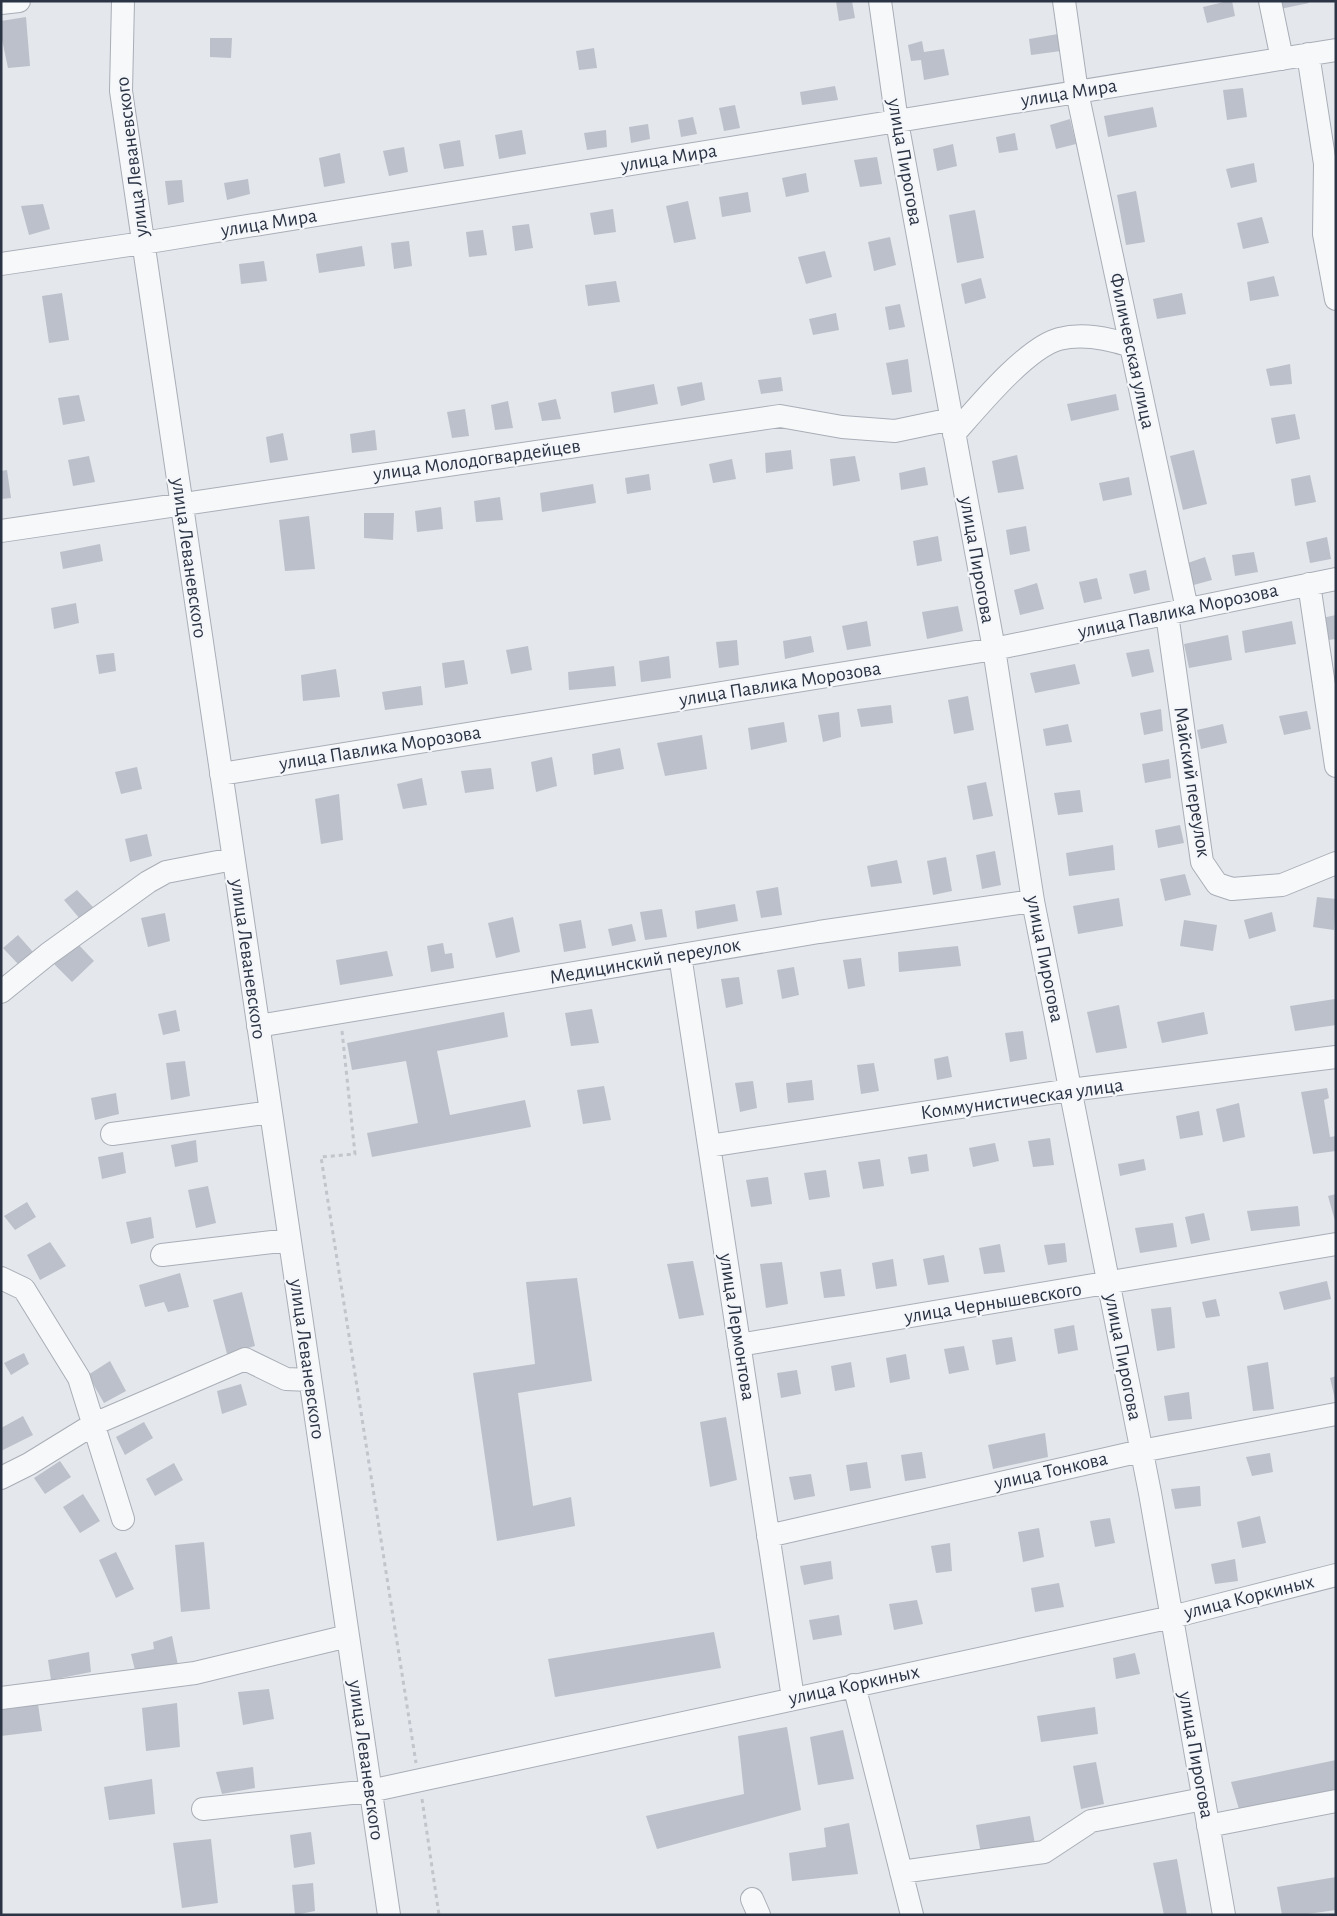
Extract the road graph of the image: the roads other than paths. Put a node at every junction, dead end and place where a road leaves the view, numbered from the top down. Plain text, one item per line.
1 (19, 1) edge
2 (880, 1) edge
3 (1064, 1) edge
4 (1270, 1) edge
5 (119, 2) edge
6 (1, 3) edge
7 (1336, 50) edge
8 (1308, 54) junction
9 (1282, 58) junction
10 (1077, 92) junction
11 (897, 122) junction
12 (143, 243) junction
13 (1, 264) edge
14 (1336, 299) edge
15 (1131, 346) junction
16 (953, 426) junction
17 (181, 504) junction
18 (1, 531) edge
19 (1336, 579) edge
20 (1309, 584) junction
21 (1177, 611) junction
22 (994, 649) junction
23 (1336, 766) edge
24 (221, 774) junction
25 (233, 860) junction
26 (1336, 862) edge
27 (1033, 901) junction
28 (680, 955) junction
29 (1, 992) edge
30 (258, 1026) junction
31 (1336, 1057) edge
32 (1070, 1090) junction
33 (271, 1112) junction
34 (112, 1134) dead end
35 (709, 1146) junction
36 (290, 1240) junction
37 (1336, 1244) edge
38 (162, 1256) dead end
39 (1, 1278) edge
40 (1108, 1283) junction
41 (740, 1345) junction
42 (310, 1380) junction
43 (1336, 1414) edge
44 (94, 1424) junction
45 (1142, 1450) junction
46 (1, 1478) edge
47 (123, 1518) dead end
48 (768, 1536) junction
49 (1336, 1575) edge
50 (1172, 1617) junction
51 (348, 1636) junction
52 (854, 1685) junction
53 (1, 1698) edge
54 (793, 1698) junction
55 (370, 1791) junction
56 (1203, 1799) junction
57 (1336, 1801) edge
58 (203, 1809) dead end
59 (1208, 1826) junction
60 (901, 1872) junction
61 (389, 1915) edge
62 (912, 1915) edge
63 (1224, 1915) edge

1 - 6 street
2 - 11 street, улица Пирогова
3 - 10 street, Филичевская улица
4 - 9 street
5 - 12 street, улица Леваневского
7 - 8 street, улица Мира
8 - 9 street, улица Мира
8 - 14 street
9 - 10 street, улица Мира
10 - 11 street, улица Мира
10 - 15 street, Филичевская улица
11 - 12 street, улица Мира
11 - 16 street, улица Пирогова
12 - 13 street, улица Мира
12 - 17 street, улица Леваневского
15 - 16 street
15 - 21 street, Филичевская улица
16 - 17 street, улица Молодогвардейцев
16 - 22 street, улица Пирогова
17 - 18 street, улица Молодогвардейцев
17 - 24 street, улица Леваневского
19 - 20 street, улица Павлика Морозова
20 - 21 street, улица Павлика Морозова
20 - 23 street
21 - 22 street, улица Павлика Морозова
21 - 26 street, Майский переулок
22 - 24 street, улица Павлика Морозова
22 - 27 street, улица Пирогова
24 - 25 street, улица Леваневского
25 - 29 street
25 - 30 street, улица Леваневского
27 - 28 street, Медицинский переулок
27 - 32 street, улица Пирогова
28 - 30 street, Медицинский переулок
28 - 35 street, улица Лермонтова
30 - 33 street, улица Леваневского
31 - 32 street, Коммунистическая улица
32 - 35 street, Коммунистическая улица
32 - 40 street, улица Пирогова
33 - 34 street
33 - 36 street, улица Леваневского
35 - 41 street, улица Лермонтова
36 - 38 street
36 - 42 street, улица Леваневского
37 - 40 street, улица Чернышевского
39 - 44 street
40 - 41 street, улица Чернышевского
40 - 45 street, улица Пирогова
41 - 48 street, улица Лермонтова
42 - 44 street
42 - 51 street, улица Леваневского
43 - 45 street, улица Тонкова
44 - 46 street
44 - 47 street
45 - 48 street, улица Тонкова
45 - 50 street, улица Пирогова
48 - 54 street, улица Лермонтова
49 - 50 street, улица Коркиных
50 - 52 street, улица Коркиных
50 - 56 street, улица Пирогова
51 - 53 street
51 - 55 street, улица Леваневского
52 - 54 street, улица Коркиных
52 - 60 street
54 - 55 street, улица Коркиных
55 - 58 street, улица Коркиных
55 - 61 street, улица Леваневского
56 - 59 street, улица Пирогова
56 - 60 street
57 - 59 street
59 - 63 street, улица Пирогова
60 - 62 street

